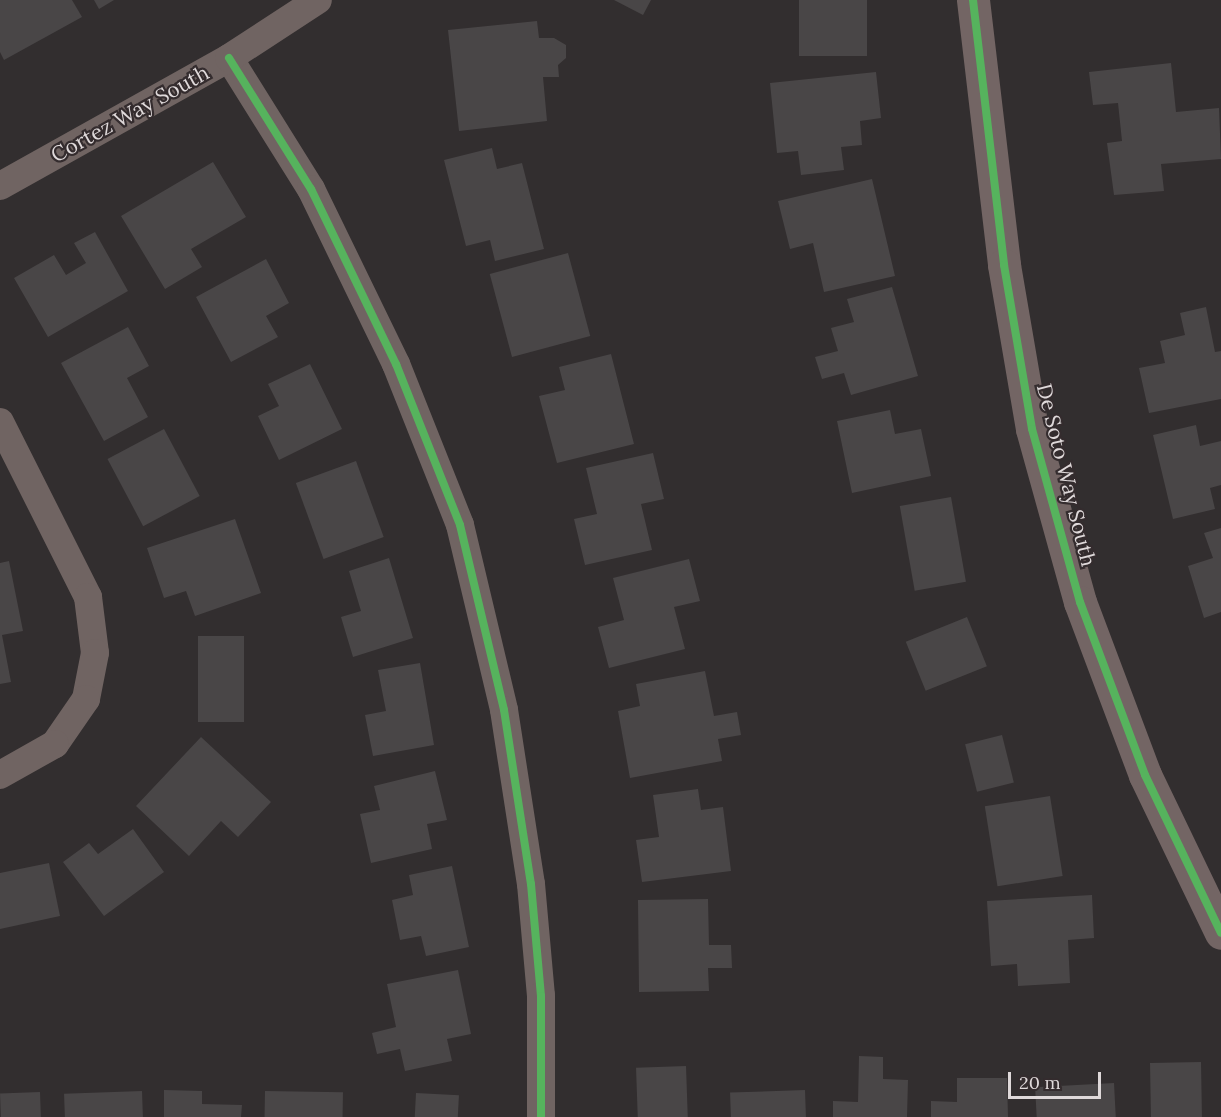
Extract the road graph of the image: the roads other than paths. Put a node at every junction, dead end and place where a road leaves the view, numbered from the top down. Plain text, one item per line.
1 (318, 0) edge
2 (973, 0) edge
3 (229, 58) junction
4 (0, 186) edge
5 (0, 422) edge
6 (0, 775) edge
7 (1221, 933) edge
8 (541, 1117) edge

1 - 3 street, Cortez Way South
2 - 7 street, De Soto Way South
3 - 4 street, Cortez Way South
3 - 8 street
5 - 6 street

